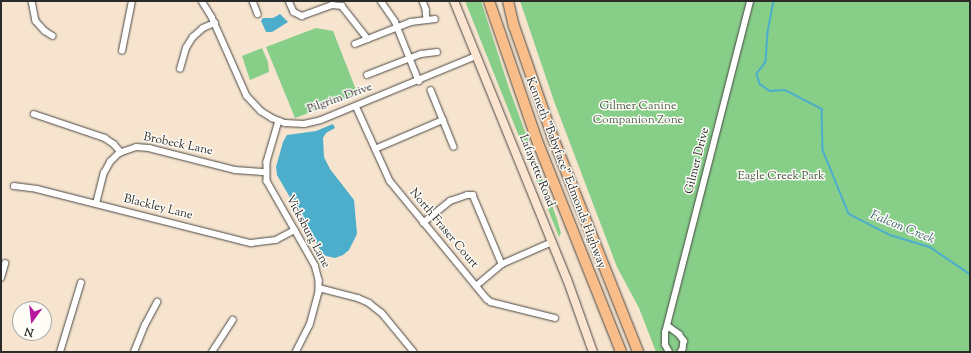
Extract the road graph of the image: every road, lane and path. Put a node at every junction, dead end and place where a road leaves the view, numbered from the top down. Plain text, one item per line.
1 (32, 1) edge
2 (132, 1) edge
3 (202, 1) edge
4 (253, 1) edge
5 (289, 1) edge
6 (381, 1) edge
7 (423, 1) edge
8 (454, 1) edge
9 (489, 1) edge
10 (508, 1) edge
11 (750, 1) edge
12 (258, 14) dead end
13 (435, 19) dead end
14 (427, 20) junction
15 (215, 23) junction
16 (398, 27) junction
17 (53, 36) dead end
18 (368, 39) junction
19 (355, 44) dead end
20 (122, 51) dead end
21 (437, 52) dead end
22 (476, 56) junction
23 (410, 58) junction
24 (180, 69) dead end
25 (367, 75) dead end
26 (419, 81) junction
27 (431, 90) dead end
28 (356, 106) junction
29 (34, 114) dead end
30 (443, 120) junction
31 (279, 121) junction
32 (454, 147) dead end
33 (375, 149) junction
34 (121, 152) junction
35 (266, 172) junction
36 (14, 186) dead end
37 (96, 204) junction
38 (423, 222) junction
39 (295, 230) junction
40 (552, 242) junction
41 (5, 264) dead end
42 (502, 264) junction
43 (1, 278) edge
44 (81, 283) dead end
45 (476, 286) junction
46 (319, 288) junction
47 (157, 302) dead end
48 (555, 318) dead end
49 (233, 320) dead end
50 (668, 326) junction
51 (60, 352) edge
52 (134, 352) edge
53 (212, 352) edge
54 (296, 352) edge
55 (414, 352) edge
56 (592, 352) edge
57 (621, 352) edge
58 (638, 352) edge
59 (669, 352) edge
60 (681, 352) edge

1 - 17 street
2 - 20 street
3 - 15 street, Pilgrim Drive
4 - 12 street
5 - 18 street
6 - 16 street
7 - 14 street
8 - 22 main road, Lafayette Road
9 - 57 highway, Kenneth "Babyface" Edmonds Highway
10 - 58 highway, Kenneth "Babyface" Edmonds Highway
11 - 50 street, Gilmer Drive
13 - 14 street
14 - 16 street
15 - 24 street
15 - 31 street, Pilgrim Drive
16 - 18 street
16 - 23 street
18 - 19 street
21 - 23 street
22 - 26 street, Pilgrim Drive
22 - 40 main road, Lafayette Road
23 - 25 street
23 - 26 street
26 - 28 street, Pilgrim Drive
27 - 30 street
28 - 31 street, Pilgrim Drive
28 - 33 street, North Fraser Court
29 - 34 street
30 - 32 street
30 - 33 street
31 - 35 street, Vicksburg Lane
33 - 38 street, North Fraser Court
34 - 35 street, Brobeck Lane
34 - 37 street
35 - 39 street, Vicksburg Lane
36 - 37 street, Blackley Lane
37 - 39 street, Blackley Lane
38 - 42 street
38 - 45 street, North Fraser Court
39 - 46 street, Vicksburg Lane
40 - 42 street
40 - 56 main road, Lafayette Road
41 - 43 street
42 - 45 street
44 - 51 street
45 - 48 street, North Fraser Court
46 - 54 street, Vicksburg Lane
46 - 55 street
47 - 52 street
49 - 53 street
50 - 59 street, Gilmer Drive
50 - 60 street

